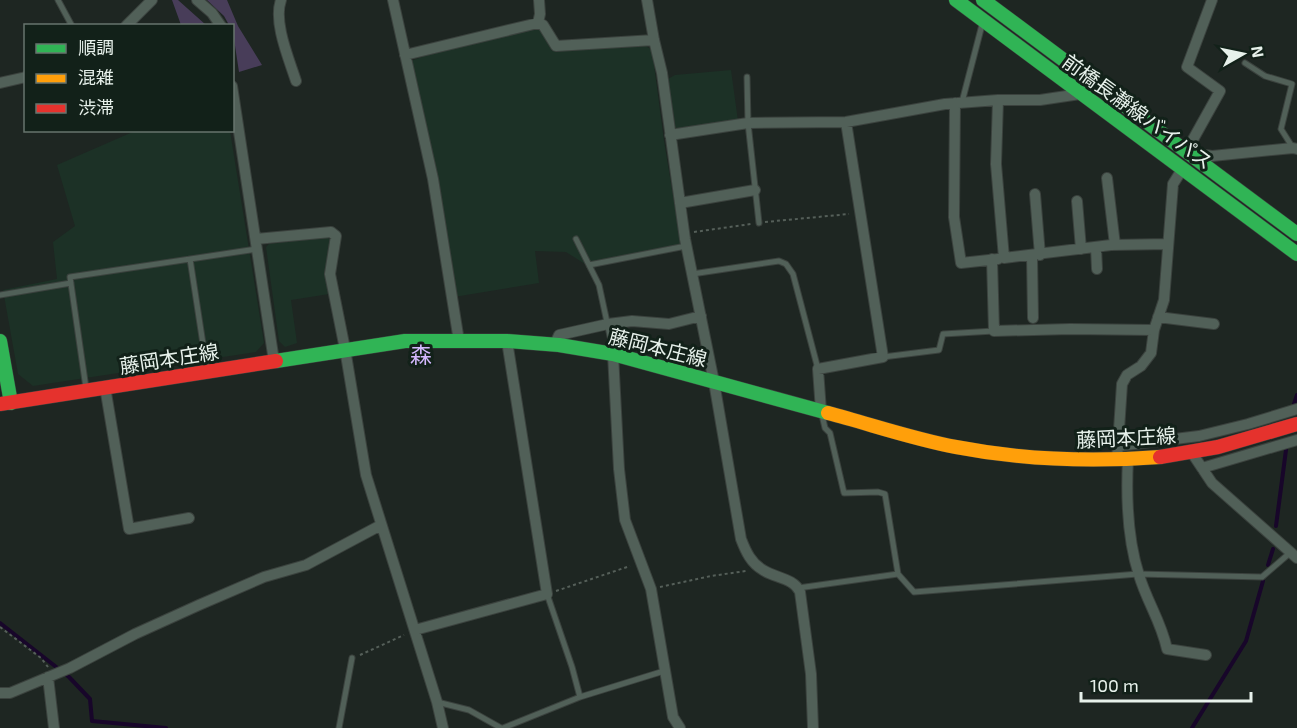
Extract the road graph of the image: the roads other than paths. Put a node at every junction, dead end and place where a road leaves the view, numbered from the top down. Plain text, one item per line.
1 (58, 0) edge
2 (152, 0) edge
3 (197, 0) edge
4 (281, 0) edge
5 (393, 0) edge
6 (539, 0) edge
7 (647, 0) edge
8 (956, 0) edge
9 (1212, 0) edge
10 (987, 1) edge
11 (983, 19) junction
12 (537, 23) junction
13 (71, 24) edge
14 (128, 24) edge
15 (220, 24) edge
16 (654, 39) junction
17 (405, 55) junction
18 (1245, 63) dead end
19 (24, 77) edge
20 (747, 77) dead end
21 (296, 81) dead end
22 (0, 83) edge
23 (1080, 94) junction
24 (234, 99) edge
25 (998, 100) junction
26 (959, 103) junction
27 (846, 122) junction
28 (748, 123) junction
29 (670, 135) junction
30 (1295, 148) edge
31 (1186, 152) junction
32 (1183, 168) junction
33 (1107, 178) dead end
34 (755, 190) junction
35 (1035, 194) dead end
36 (1077, 201) dead end
37 (680, 203) junction
38 (759, 223) road end
39 (1297, 234) edge
40 (576, 239) dead end
41 (256, 244) junction
42 (1168, 244) junction
43 (1115, 245) junction
44 (686, 246) junction
45 (1096, 247) junction
46 (1081, 249) junction
47 (1297, 254) edge
48 (1036, 255) junction
49 (1004, 258) junction
50 (190, 259) junction
51 (992, 260) junction
52 (589, 265) junction
53 (1096, 269) dead end
54 (692, 274) junction
55 (71, 283) junction
56 (0, 295) edge
57 (701, 316) junction
58 (1158, 317) junction
59 (1033, 318) dead end
60 (608, 324) junction
61 (1214, 324) dead end
62 (1154, 330) junction
63 (994, 331) junction
64 (0, 341) edge
65 (459, 341) junction
66 (507, 341) junction
67 (555, 344) junction
68 (345, 349) junction
69 (614, 354) junction
70 (883, 357) junction
71 (274, 361) junction
72 (818, 369) junction
73 (208, 371) junction
74 (714, 382) junction
75 (105, 387) junction
76 (87, 390) junction
77 (5, 403) edge
78 (1297, 409) edge
79 (821, 411) junction
80 (1297, 424) edge
81 (1297, 440) edge
82 (1192, 453) junction
83 (1121, 455) junction
84 (1202, 468) junction
85 (189, 518) dead end
86 (381, 525) junction
87 (1294, 555) edge
88 (898, 574) junction
89 (1138, 574) junction
90 (798, 588) junction
91 (547, 594) junction
92 (415, 630) junction
93 (1206, 655) dead end
94 (352, 658) road end
95 (664, 671) junction
96 (51, 676) junction
97 (0, 693) edge
98 (580, 697) junction
99 (437, 702) junction
100 (54, 728) edge
101 (339, 728) edge
102 (443, 728) edge
103 (502, 728) edge
104 (680, 728) edge
105 (813, 728) edge

1 - 13 lane
2 - 14 street
3 - 15 street
4 - 21 street
5 - 17 street
6 - 12 street
7 - 16 street
8 - 11 main road, 前橋長瀞線バイパス
9 - 31 street
10 - 31 main road, 前橋長瀞線バイパス
11 - 23 main road, 前橋長瀞線バイパス
11 - 26 lane
12 - 16 street
12 - 17 street
16 - 29 street
17 - 65 street
18 - 30 lane
19 - 22 street
20 - 28 lane
23 - 25 street
23 - 32 main road, 前橋長瀞線バイパス
24 - 41 street
25 - 26 street
25 - 49 street
26 - 27 street
26 - 51 street
27 - 28 street
27 - 70 street
28 - 29 street
28 - 34 lane
29 - 37 street
30 - 31 street
31 - 39 main road, 前橋長瀞線バイパス
32 - 42 street
32 - 47 main road, 前橋長瀞線バイパス
33 - 43 street
34 - 37 street
34 - 38 lane
35 - 48 street
36 - 46 street
37 - 44 street
40 - 52 lane
41 - 50 lane
41 - 68 street
41 - 71 street
42 - 43 street
42 - 58 street
43 - 45 street
44 - 52 lane
44 - 54 street
45 - 46 street
45 - 53 street
46 - 48 street
48 - 49 street
48 - 59 street
49 - 51 street
50 - 55 lane
50 - 73 lane
51 - 63 street
52 - 60 lane
54 - 57 street
54 - 72 lane
55 - 56 lane
55 - 76 lane
57 - 60 street
57 - 74 street
58 - 61 street
58 - 62 street
60 - 67 street
60 - 69 lane
62 - 63 street
62 - 83 street
63 - 70 lane
64 - 77 main road
65 - 66 main road, 藤岡本庄線
65 - 68 main road, 藤岡本庄線
66 - 67 main road, 藤岡本庄線
66 - 91 street
67 - 69 main road, 藤岡本庄線
68 - 71 main road, 藤岡本庄線
68 - 86 street
69 - 74 main road, 藤岡本庄線
69 - 95 street
70 - 72 street
71 - 73 main road, 藤岡本庄線
72 - 79 street
73 - 75 main road, 藤岡本庄線
74 - 79 main road, 藤岡本庄線
74 - 90 street
75 - 76 main road, 藤岡本庄線
75 - 85 street
76 - 77 main road, 藤岡本庄線
78 - 83 street
79 - 83 main road, 藤岡本庄線
79 - 88 lane
80 - 82 main road, 藤岡本庄線
81 - 84 street
82 - 83 main road, 藤岡本庄線
82 - 84 street
83 - 89 street
84 - 87 street
86 - 92 street
86 - 96 street
87 - 89 lane
88 - 89 lane
88 - 90 lane
89 - 93 street
90 - 105 street
91 - 92 street
91 - 98 lane
92 - 99 street
94 - 101 lane
95 - 98 lane
95 - 104 street
96 - 97 street
96 - 100 street
98 - 103 lane
99 - 102 street
99 - 103 lane

